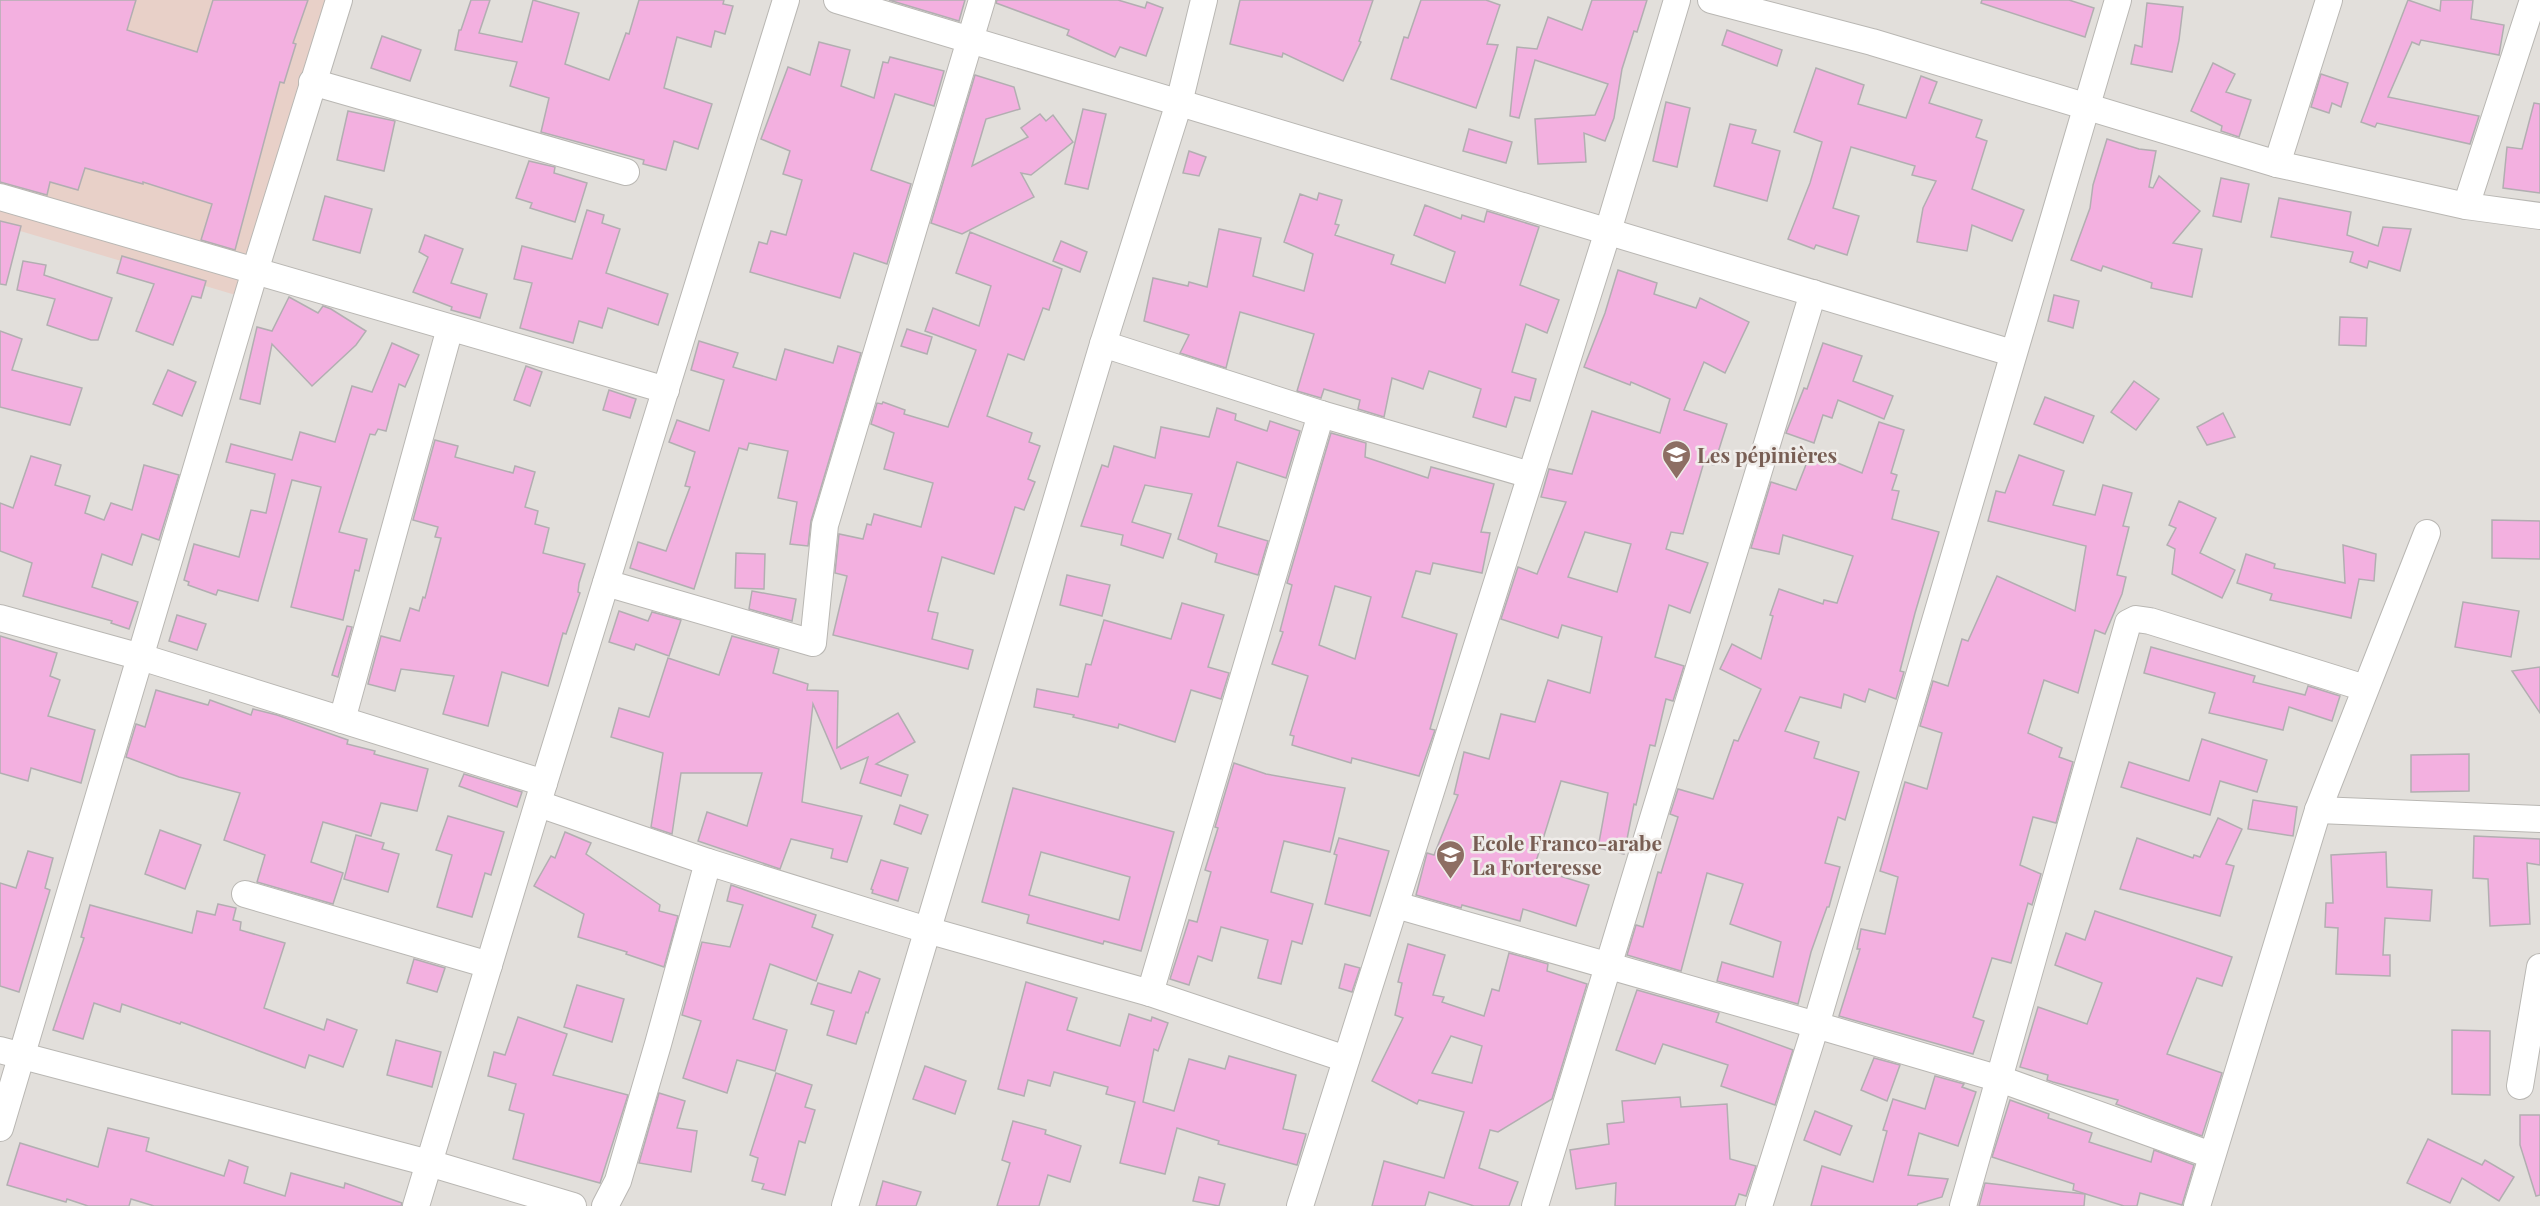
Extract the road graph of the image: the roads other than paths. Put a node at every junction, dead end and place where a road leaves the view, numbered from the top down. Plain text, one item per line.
1 (339, 0) edge
2 (786, 0) edge
3 (837, 0) edge
4 (982, 0) edge
5 (1204, 0) edge
6 (1677, 0) edge
7 (1711, 0) edge
8 (2118, 0) edge
9 (2329, 0) edge
10 (2533, 0) edge
11 (971, 40) junction
12 (312, 82) junction
13 (1179, 103) junction
14 (2086, 106) junction
15 (2277, 164) junction
16 (626, 172) dead end
17 (0, 197) edge
18 (2466, 206) junction
19 (2540, 216) edge
20 (1608, 231) junction
21 (255, 271) junction
22 (1813, 293) junction
23 (450, 328) junction
24 (1103, 344) junction
25 (2012, 353) junction
26 (666, 390) junction
27 (1321, 414) junction
28 (1530, 475) junction
29 (2427, 533) dead end
30 (606, 583) junction
31 (0, 618) edge
32 (141, 657) junction
33 (2365, 688) junction
34 (342, 720) junction
35 (541, 794) junction
36 (2318, 810) junction
37 (2540, 819) edge
38 (708, 862) junction
39 (245, 894) dead end
40 (1396, 905) junction
41 (927, 930) junction
42 (489, 965) junction
43 (1609, 967) junction
44 (2540, 967) edge
45 (1150, 993) junction
46 (1816, 1025) junction
47 (11, 1054) edge
48 (1346, 1059) junction
49 (2000, 1080) junction
50 (2520, 1086) dead end
51 (0, 1128) edge
52 (2211, 1155) junction
53 (429, 1163) junction
54 (416, 1206) edge
55 (573, 1206) edge
56 (605, 1206) edge
57 (845, 1206) edge
58 (1300, 1206) edge
59 (1534, 1206) edge
60 (1760, 1206) edge
61 (1963, 1206) edge
62 (2196, 1206) edge

1 - 12 street
2 - 26 street
3 - 11 street
4 - 11 street
5 - 13 street
6 - 20 street
7 - 14 street
8 - 14 street
9 - 15 street
10 - 18 street
11 - 13 street
11 - 30 street
12 - 16 street
12 - 21 street
13 - 20 street
13 - 24 street
14 - 15 street
14 - 25 street
15 - 18 street
17 - 21 street
18 - 19 street
20 - 22 street
20 - 28 street
21 - 23 street
21 - 32 street
22 - 25 street
22 - 43 street
23 - 26 street
23 - 34 street
24 - 27 street
24 - 41 street
25 - 46 street
26 - 30 street
27 - 28 street
27 - 45 street
28 - 40 street
29 - 33 street
30 - 35 street
31 - 32 street
32 - 34 street
32 - 47 street
33 - 36 street
33 - 49 street
34 - 35 street
35 - 38 street
35 - 42 street
36 - 37 street
36 - 52 street
38 - 41 street
38 - 56 street
39 - 42 street
40 - 43 street
40 - 48 street
41 - 45 street
41 - 57 street
42 - 53 street
43 - 46 street
43 - 59 street
44 - 50 street
45 - 48 street
46 - 49 street
46 - 60 street
47 - 51 street
47 - 53 street
48 - 58 street
49 - 52 street
49 - 61 street
52 - 62 street
53 - 54 street
53 - 55 street

